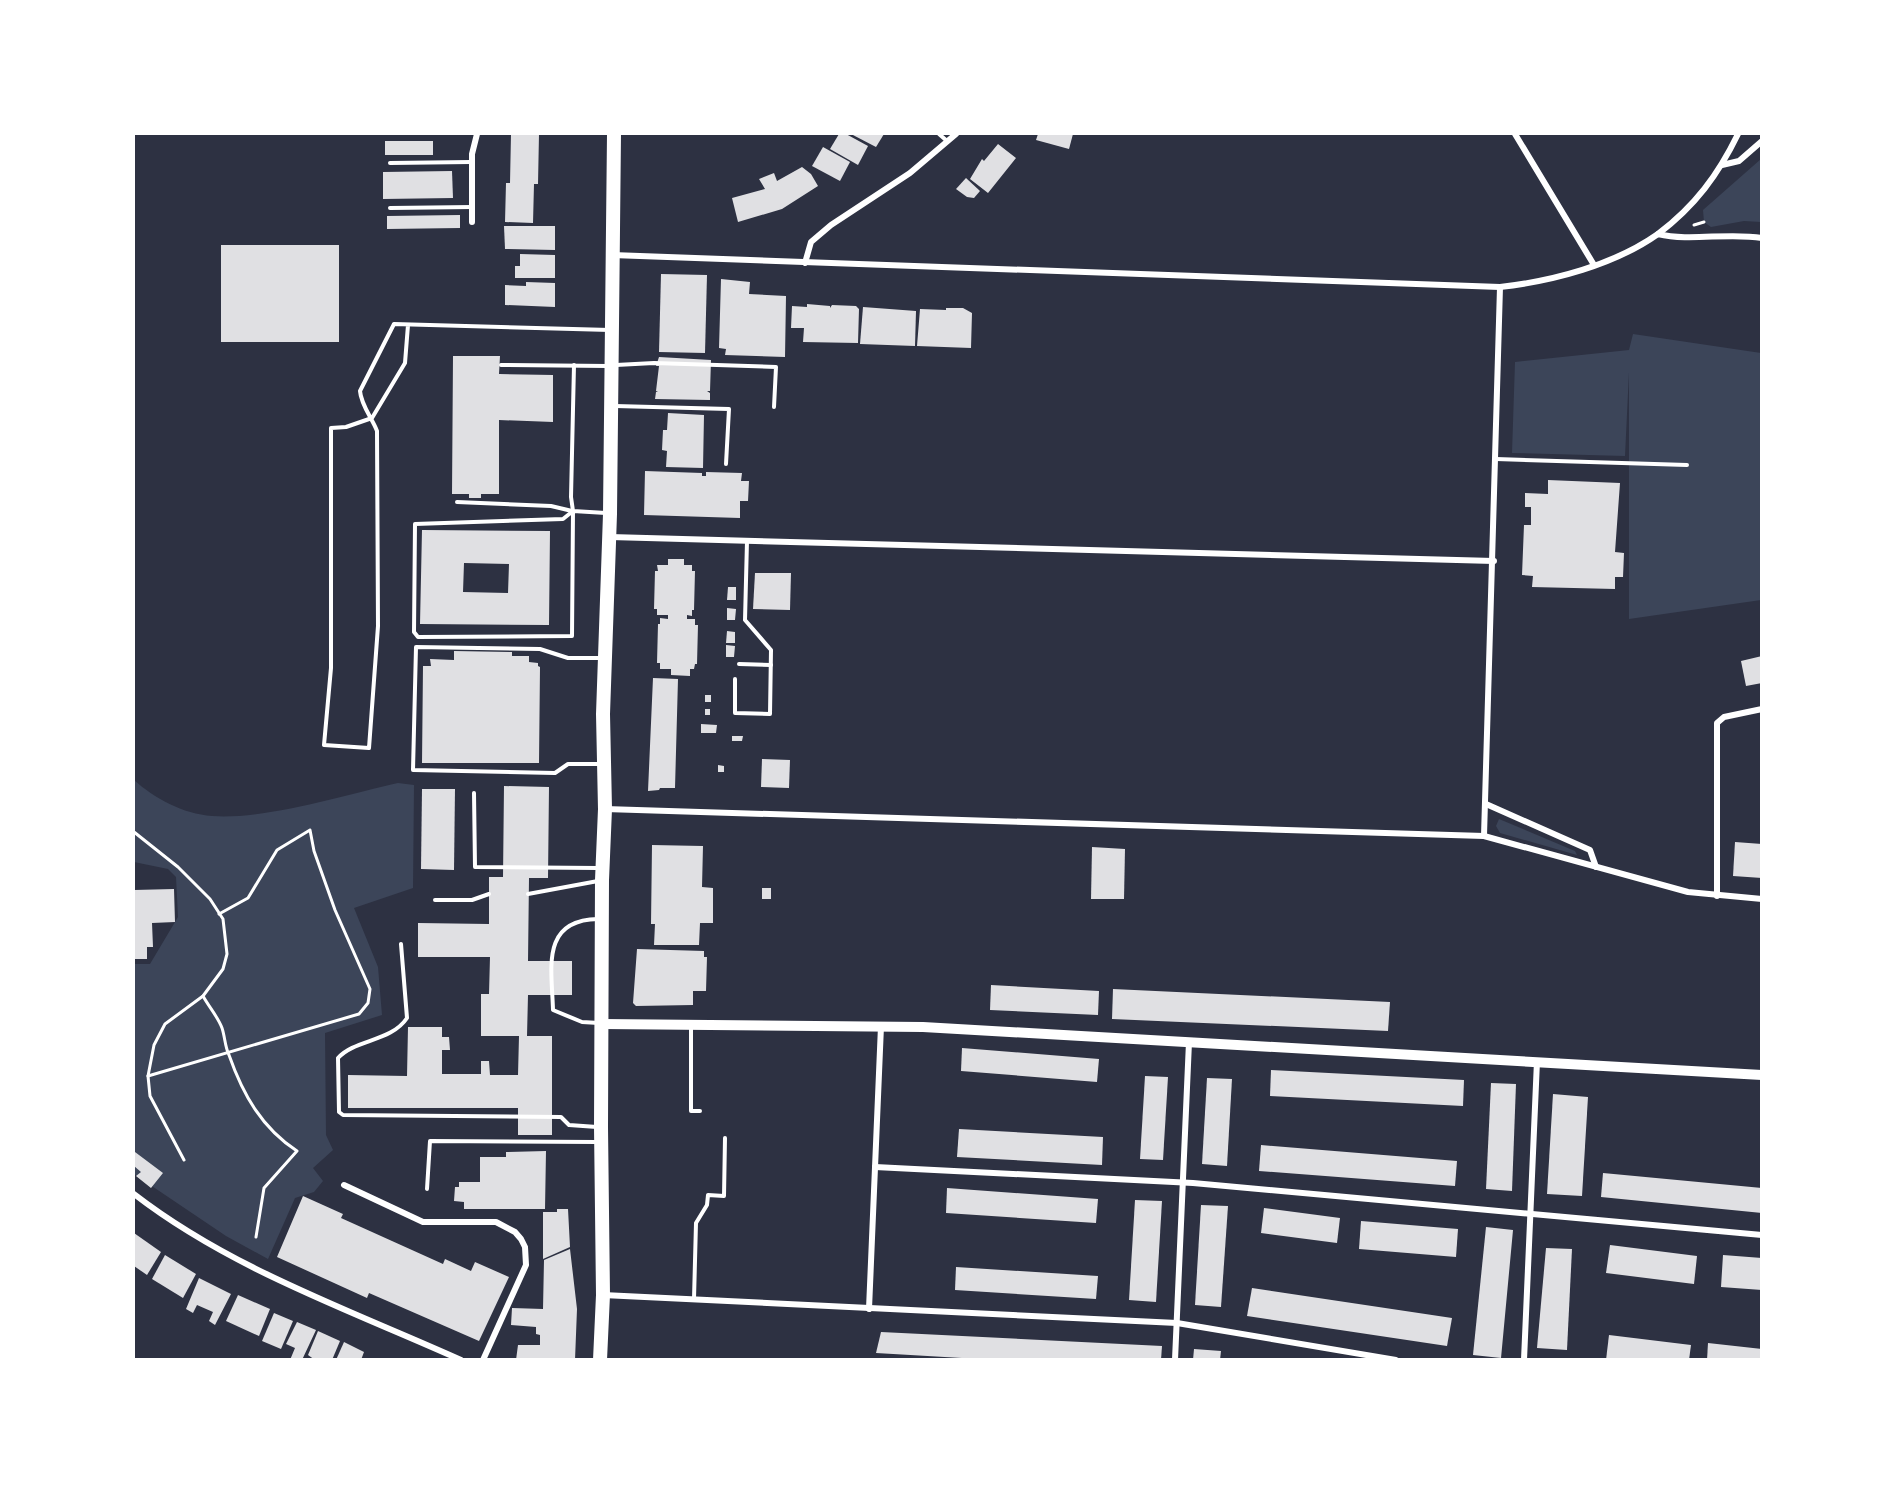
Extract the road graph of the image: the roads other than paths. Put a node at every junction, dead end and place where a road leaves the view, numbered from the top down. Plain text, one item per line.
1 (477, 134) edge
2 (614, 134) edge
3 (939, 134) edge
4 (956, 134) edge
5 (1515, 134) edge
6 (1738, 134) edge
7 (948, 141) junction
8 (1761, 141) edge
9 (472, 162) junction
10 (390, 163) dead end
11 (1722, 165) junction
12 (472, 207) junction
13 (390, 208) dead end
14 (472, 222) dead end
15 (1658, 234) junction
16 (1761, 238) edge
17 (611, 255) junction
18 (805, 263) junction
19 (1594, 265) junction
20 (1500, 287) junction
21 (408, 325) junction
22 (611, 330) junction
23 (501, 365) dead end
24 (574, 365) junction
25 (611, 366) junction
26 (611, 406) junction
27 (774, 406) dead end
28 (372, 418) junction
29 (1496, 459) junction
30 (726, 464) dead end
31 (1687, 465) dead end
32 (457, 502) dead end
33 (573, 511) junction
34 (610, 513) junction
35 (609, 537) junction
36 (747, 540) junction
37 (1494, 561) junction
38 (605, 658) junction
39 (739, 664) dead end
40 (771, 665) junction
41 (735, 679) dead end
42 (1761, 709) edge
43 (604, 764) junction
44 (474, 793) dead end
45 (1486, 804) junction
46 (605, 809) junction
47 (1484, 836) junction
48 (1596, 867) junction
49 (602, 874) junction
50 (489, 894) dead end
51 (528, 894) dead end
52 (1717, 896) junction
53 (1761, 899) edge
54 (435, 900) dead end
55 (602, 919) junction
56 (400, 944) dead end
57 (602, 1024) junction
58 (692, 1025) junction
59 (881, 1026) junction
60 (1190, 1042) junction
61 (1537, 1061) junction
62 (1761, 1075) edge
63 (700, 1111) dead end
64 (601, 1135) junction
65 (725, 1138) dead end
66 (875, 1167) junction
67 (1184, 1182) junction
68 (344, 1185) dead end
69 (427, 1190) dead end
70 (134, 1194) edge
71 (1530, 1214) junction
72 (1761, 1235) edge
73 (603, 1295) junction
74 (694, 1299) junction
75 (869, 1309) junction
76 (1177, 1323) junction
77 (461, 1359) edge
78 (483, 1359) edge
79 (600, 1359) edge
80 (1175, 1359) edge
81 (1396, 1359) edge
82 (1524, 1359) edge

1 - 9 street
2 - 17 highway
3 - 7 lane
4 - 7 street
5 - 19 street
6 - 11 street
7 - 18 street
8 - 11 street
9 - 10 lane
9 - 12 street
11 - 15 street
12 - 13 lane
12 - 14 street
15 - 16 street
15 - 19 street
17 - 18 street
17 - 22 highway
18 - 20 street
19 - 20 street
20 - 29 street
21 - 22 lane
21 - 28 lane
21 - 28 lane
22 - 25 highway
23 - 24 lane
24 - 25 lane
24 - 33 lane
25 - 26 highway
25 - 27 lane
26 - 30 lane
26 - 34 highway
28 - 28 lane
29 - 31 lane
29 - 37 street
32 - 33 lane
33 - 33 lane
33 - 34 lane
34 - 35 highway
35 - 36 street
35 - 38 highway
36 - 37 street
36 - 40 lane
37 - 45 street
38 - 43 highway
38 - 43 lane
39 - 40 lane
40 - 41 lane
42 - 52 street
43 - 46 highway
44 - 49 lane
45 - 47 street
45 - 48 street
46 - 47 street
46 - 49 highway
47 - 48 street
48 - 52 street
49 - 51 lane
49 - 55 highway
50 - 54 lane
52 - 53 street
55 - 57 highway
55 - 57 lane
56 - 64 lane
57 - 58 street
57 - 64 highway
58 - 59 street
58 - 63 lane
59 - 60 street
59 - 66 street
60 - 61 street
60 - 67 street
61 - 62 street
61 - 71 street
64 - 69 lane
64 - 73 highway
65 - 74 lane
66 - 67 street
66 - 75 street
67 - 71 street
67 - 76 street
68 - 78 street
70 - 77 street
71 - 72 street
71 - 82 street
73 - 74 street
73 - 79 highway
74 - 75 street
75 - 76 street
76 - 80 street
76 - 81 street

